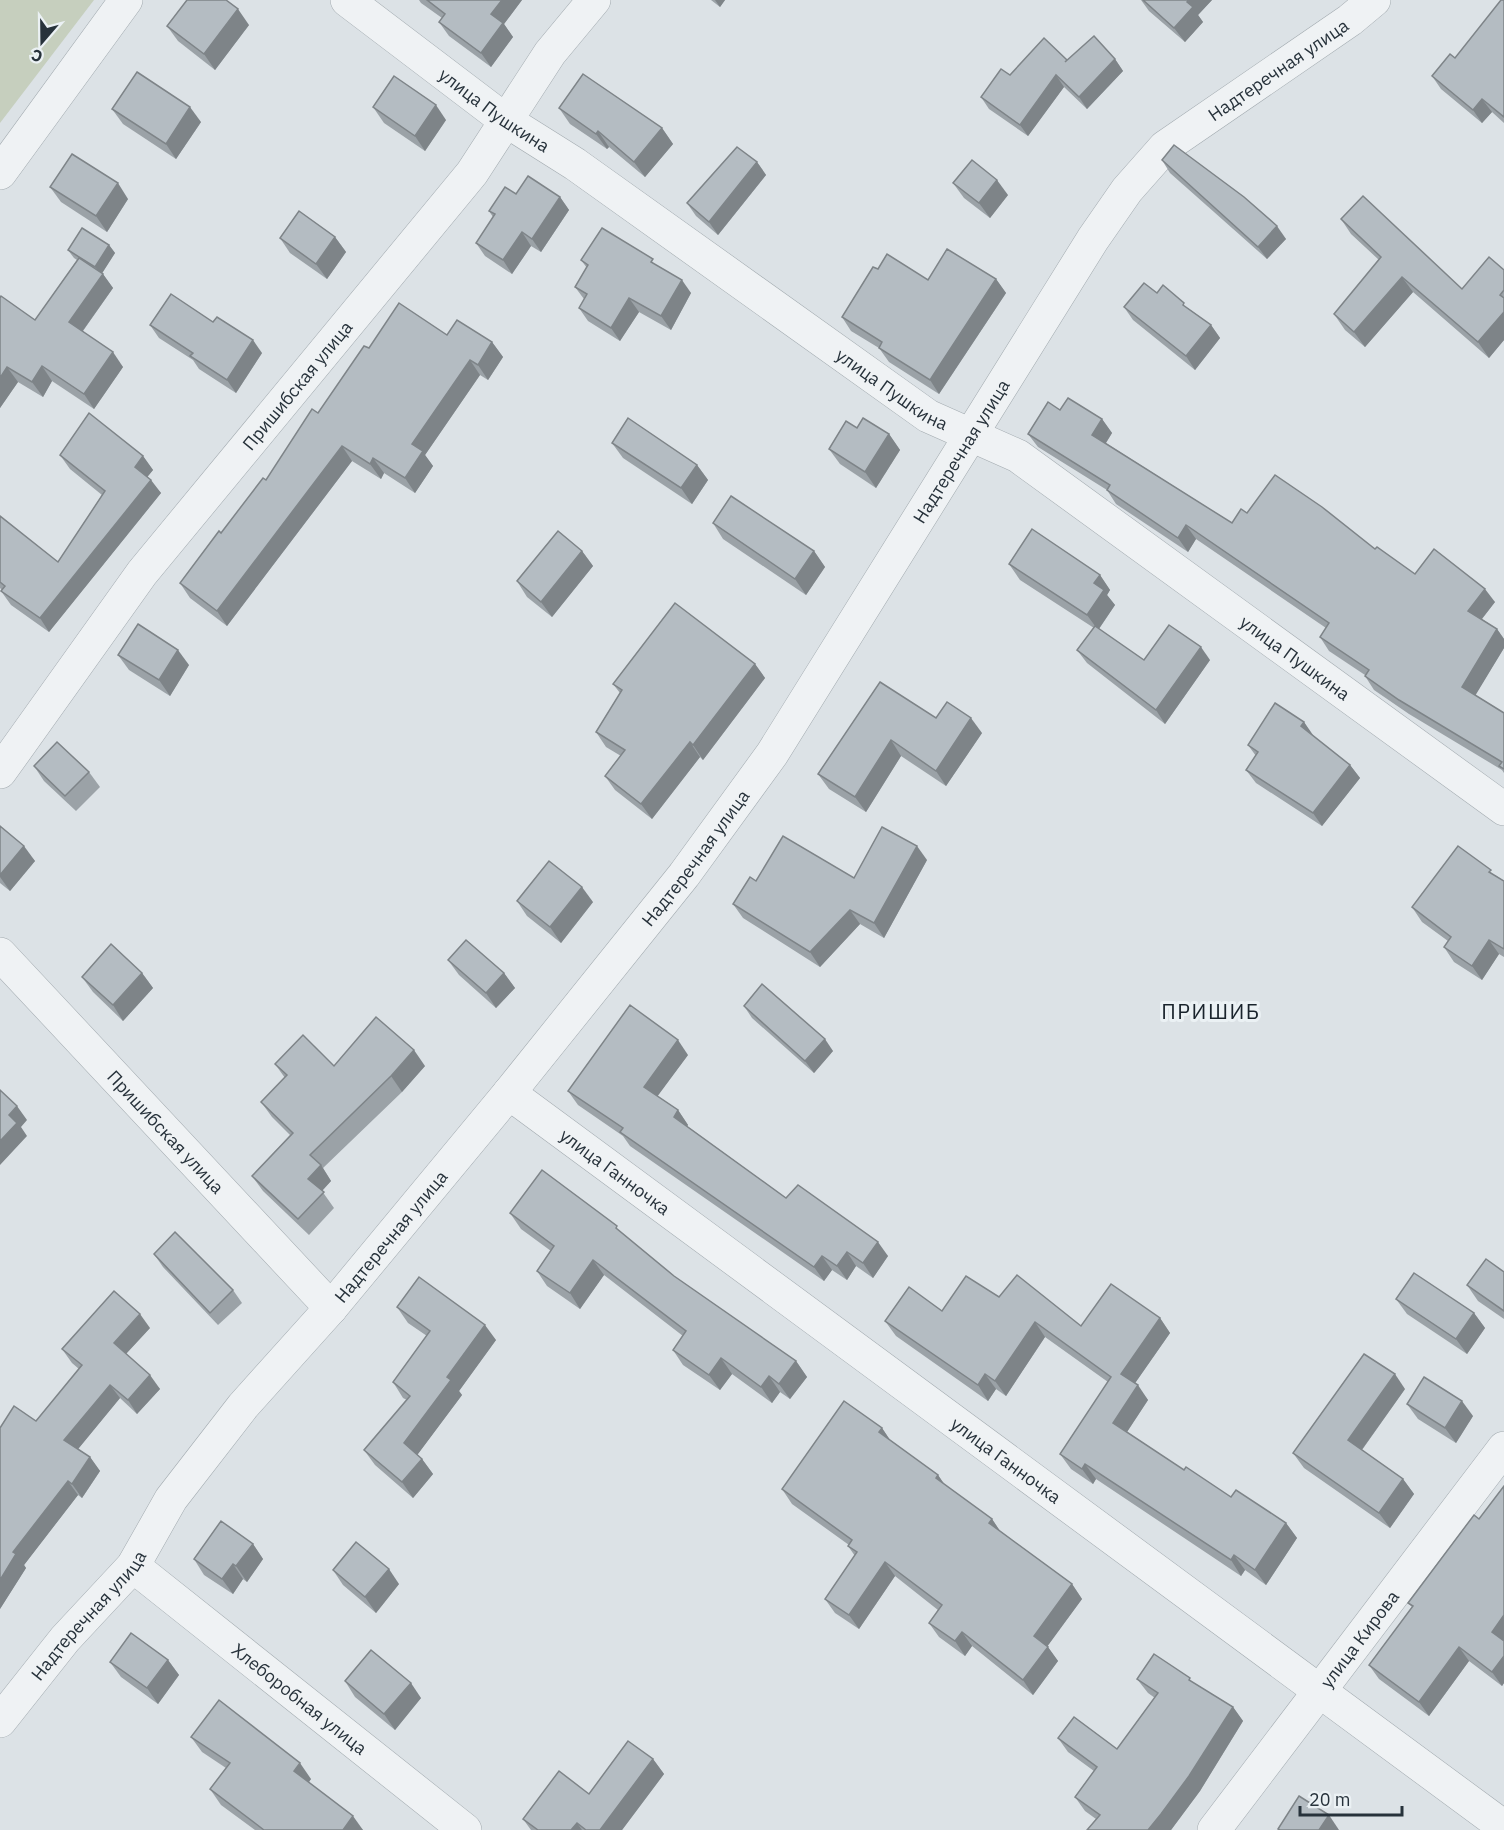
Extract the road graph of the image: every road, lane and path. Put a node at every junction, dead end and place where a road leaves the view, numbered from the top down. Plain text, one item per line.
1 (126, 0) edge
2 (347, 0) edge
3 (594, 0) edge
4 (1374, 0) edge
5 (505, 120) junction
6 (0, 172) edge
7 (969, 436) junction
8 (0, 772) edge
9 (1504, 809) edge
10 (0, 954) edge
11 (509, 1093) junction
12 (331, 1308) junction
13 (1504, 1448) edge
14 (133, 1566) junction
15 (1320, 1688) junction
16 (0, 1721) edge
17 (1504, 1827) edge
18 (465, 1830) edge
19 (1214, 1830) edge

1 - 6 street
2 - 5 street, улица Пушкина
3 - 5 street, Пришибская улица
4 - 7 street, Надтеречная улица
5 - 7 street, улица Пушкина
5 - 8 street, Пришибская улица
7 - 9 street, улица Пушкина
7 - 11 street, Надтеречная улица
10 - 12 street, Пришибская улица
11 - 12 street, Надтеречная улица
11 - 15 street, улица Ганночка
12 - 14 street, Надтеречная улица
13 - 15 street, улица Кирова
14 - 16 street, Надтеречная улица
14 - 18 street, Хлеборобная улица
15 - 17 street, улица Ганночка
15 - 19 street, улица Кирова

